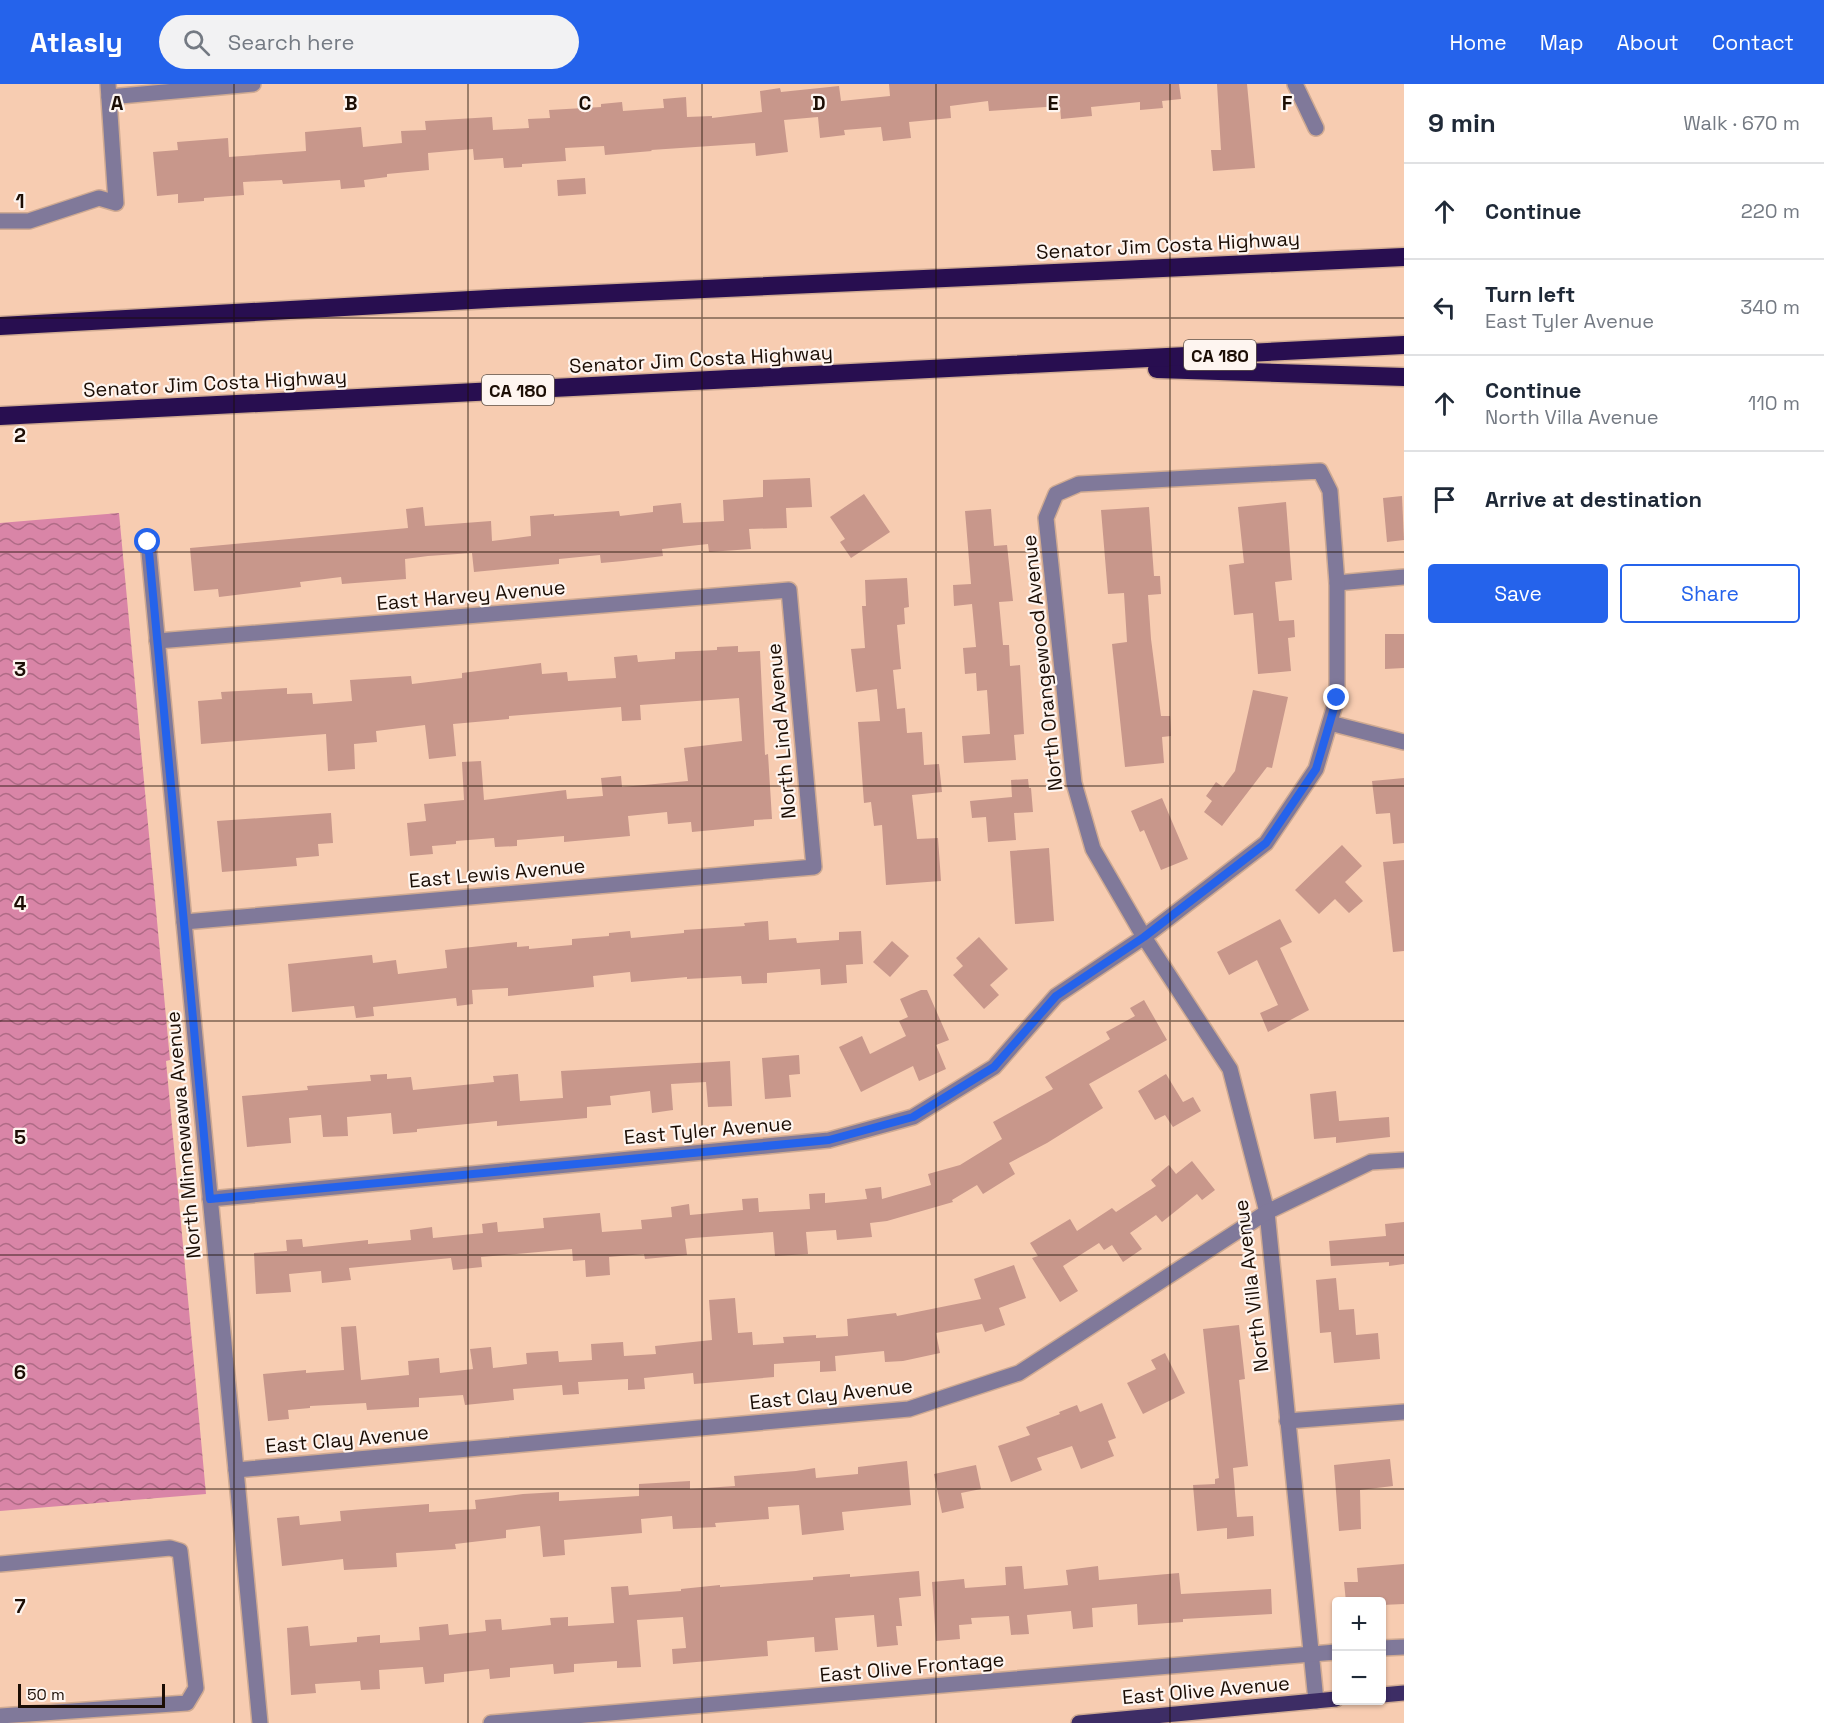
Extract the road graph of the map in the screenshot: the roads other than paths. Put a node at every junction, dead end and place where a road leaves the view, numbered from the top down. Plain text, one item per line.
1 (253, 84) edge
2 (1295, 84) edge
3 (109, 91) edge
4 (1316, 128) dead end
5 (0, 221) edge
6 (1404, 257) edge
7 (0, 326) edge
8 (1404, 345) edge
9 (1036, 364) junction
10 (1404, 377) edge
11 (0, 416) edge
12 (148, 542) dead end
13 (1404, 577) edge
14 (1337, 583) junction
15 (789, 590) joint
16 (157, 641) junction
17 (1330, 723) junction
18 (1404, 742) edge
19 (814, 867) joint
20 (184, 922) junction
21 (1144, 937) junction
22 (1404, 1160) edge
23 (210, 1199) junction
24 (1267, 1212) junction
25 (1404, 1412) edge
26 (1287, 1421) junction
27 (236, 1470) junction
28 (0, 1564) edge
29 (1404, 1647) edge
30 (1386, 1648) edge
31 (1332, 1652) edge
32 (1311, 1654) junction
33 (1404, 1693) edge
34 (1386, 1695) edge
35 (1332, 1699) edge
36 (1316, 1701) junction
37 (0, 1716) edge
38 (260, 1723) edge
39 (491, 1723) edge
40 (1079, 1723) edge

1 - 3 street
2 - 4 street
3 - 5 street
6 - 7 highway, Senator Jim Costa Highway
8 - 9 highway, Senator Jim Costa Highway / CA 180
9 - 10 highway
9 - 11 highway, Senator Jim Costa Highway / CA 180
12 - 16 street, North Minnewawa Avenue
13 - 14 street
14 - 17 street
14 - 21 street, North Orangewood Avenue
15 - 16 street, East Harvey Avenue
15 - 19 street, North Lind Avenue
16 - 20 street, North Minnewawa Avenue
17 - 18 street
17 - 21 street
19 - 20 street, East Lewis Avenue
20 - 23 street, North Minnewawa Avenue
21 - 23 street, East Tyler Avenue
21 - 24 street, North Villa Avenue
22 - 24 street, East Clay Avenue
23 - 27 street, North Minnewawa Avenue
24 - 26 street, North Villa Avenue
24 - 27 street, East Clay Avenue
25 - 26 street
26 - 32 street, North Villa Avenue
27 - 38 street, North Minnewawa Avenue
28 - 37 street
29 - 30 street
31 - 32 street, East Olive Frontage
32 - 36 street, North Villa Avenue
32 - 39 street, East Olive Frontage
33 - 34 main road
35 - 36 main road, East Olive Avenue
36 - 40 main road, East Olive Avenue

